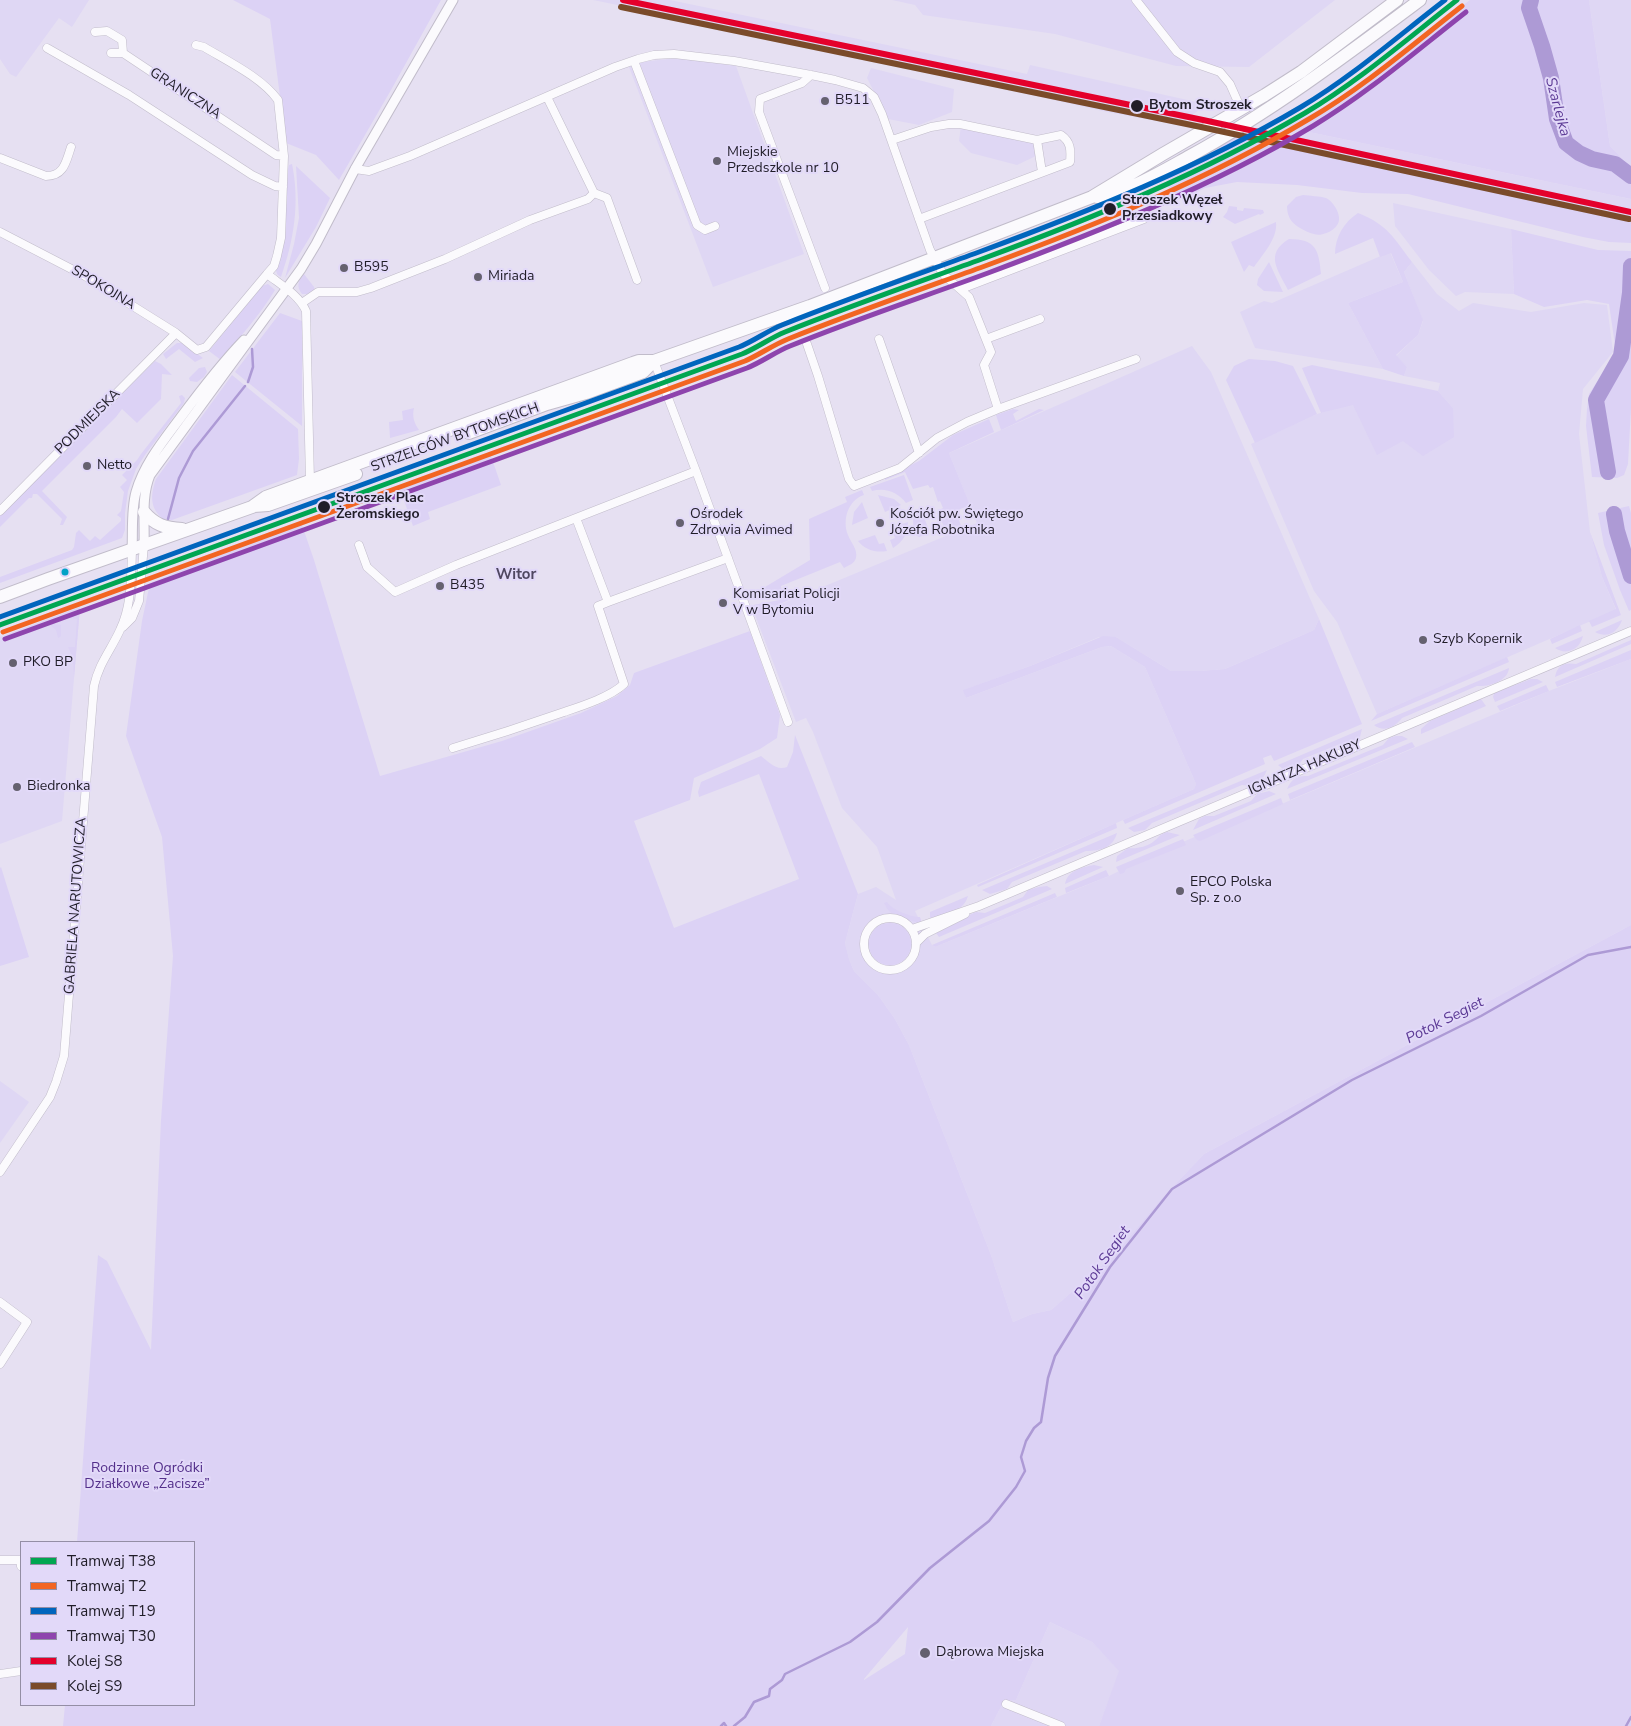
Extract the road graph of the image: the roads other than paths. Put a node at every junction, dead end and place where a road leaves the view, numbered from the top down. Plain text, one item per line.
1 (453, 0) edge
2 (1136, 0) edge
3 (1397, 0) edge
4 (1420, 0) edge
5 (95, 32) dead end
6 (196, 45) dead end
7 (47, 48) dead end
8 (112, 53) dead end
9 (123, 53) junction
10 (634, 60) junction
11 (812, 75) junction
12 (547, 97) junction
13 (1241, 109) junction
14 (892, 140) junction
15 (1037, 140) junction
16 (71, 148) dead end
17 (284, 156) junction
18 (0, 158) edge
19 (355, 169) junction
20 (1042, 172) junction
21 (283, 187) junction
22 (594, 194) junction
23 (1092, 197) junction
24 (919, 219) junction
25 (1144, 219) dead end
26 (715, 226) dead end
27 (0, 232) edge
28 (934, 259) junction
29 (267, 274) junction
30 (637, 280) dead end
31 (825, 288) dead end
32 (286, 289) junction
33 (961, 289) junction
34 (302, 304) junction
35 (1040, 319) dead end
36 (262, 321) junction
37 (176, 333) junction
38 (879, 339) dead end
39 (986, 339) junction
40 (807, 344) dead end
41 (1136, 359) dead end
42 (654, 361) junction
43 (998, 408) junction
44 (919, 453) junction
45 (696, 470) junction
46 (310, 481) junction
47 (252, 506) junction
48 (0, 510) edge
49 (144, 512) junction
50 (576, 518) junction
51 (187, 530) junction
52 (144, 545) junction
53 (359, 545) dead end
54 (132, 550) junction
55 (728, 558) junction
56 (48, 579) junction
57 (0, 589) edge
58 (0, 597) edge
59 (608, 602) junction
60 (120, 630) junction
61 (1631, 631) edge
62 (788, 722) dead end
63 (453, 748) dead end
64 (980, 906) junction
65 (912, 929) junction
66 (916, 942) junction
67 (0, 1172) edge
68 (0, 1302) edge
69 (0, 1364) edge
70 (0, 1560) edge
71 (20, 1560) edge
72 (20, 1671) edge
73 (0, 1674) edge
74 (1006, 1704) dead end
75 (1061, 1726) edge

1 - 19 street
2 - 13 street
3 - 13 highway, STRZELCÓW BYTOMSKICH
4 - 23 highway
5 - 9 street, GRANICZNA
6 - 17 street
7 - 21 street
8 - 9 street
9 - 17 street, GRANICZNA
10 - 11 street
10 - 12 street
10 - 26 street
11 - 14 street
11 - 31 street
12 - 19 street
12 - 22 street
13 - 23 highway, STRZELCÓW BYTOMSKICH
14 - 15 street
14 - 24 street
15 - 20 street
15 - 20 street
16 - 18 street
17 - 21 street
19 - 32 street
20 - 24 street
21 - 29 street
22 - 30 street
22 - 34 street
23 - 28 highway, STRZELCÓW BYTOMSKICH
24 - 28 street
25 - 33 street
27 - 37 street, SPOKOJNA
28 - 33 street
28 - 42 highway, STRZELCÓW BYTOMSKICH
29 - 32 street
29 - 37 street, SPOKOJNA
32 - 34 street
32 - 36 street
33 - 39 street
34 - 46 street
35 - 39 street
36 - 49 street
36 - 54 street
37 - 48 street, PODMIEJSKA
38 - 44 street
39 - 43 street
40 - 44 street
41 - 43 street
42 - 45 street
42 - 46 highway, STRZELCÓW BYTOMSKICH
42 - 47 highway, STRZELCÓW BYTOMSKICH
43 - 44 street
45 - 50 street
45 - 55 street
46 - 47 highway, STRZELCÓW BYTOMSKICH
47 - 51 highway, STRZELCÓW BYTOMSKICH
49 - 51 highway
49 - 52 street
50 - 53 street
50 - 59 street
51 - 52 highway, STRZELCÓW BYTOMSKICH
52 - 54 highway, STRZELCÓW BYTOMSKICH
52 - 60 street, GABRIELA NARUTOWICZA
54 - 56 highway, STRZELCÓW BYTOMSKICH
54 - 60 street, GABRIELA NARUTOWICZA
55 - 59 street
55 - 62 street
56 - 57 highway
56 - 58 highway
59 - 63 street
60 - 67 street, GABRIELA NARUTOWICZA
61 - 64 street, IGNATZA HAKUBY
64 - 65 street, IGNATZA HAKUBY
64 - 66 street, IGNATZA HAKUBY
65 - 66 street
65 - 66 street
68 - 69 street
70 - 71 street
72 - 73 street
74 - 75 street

